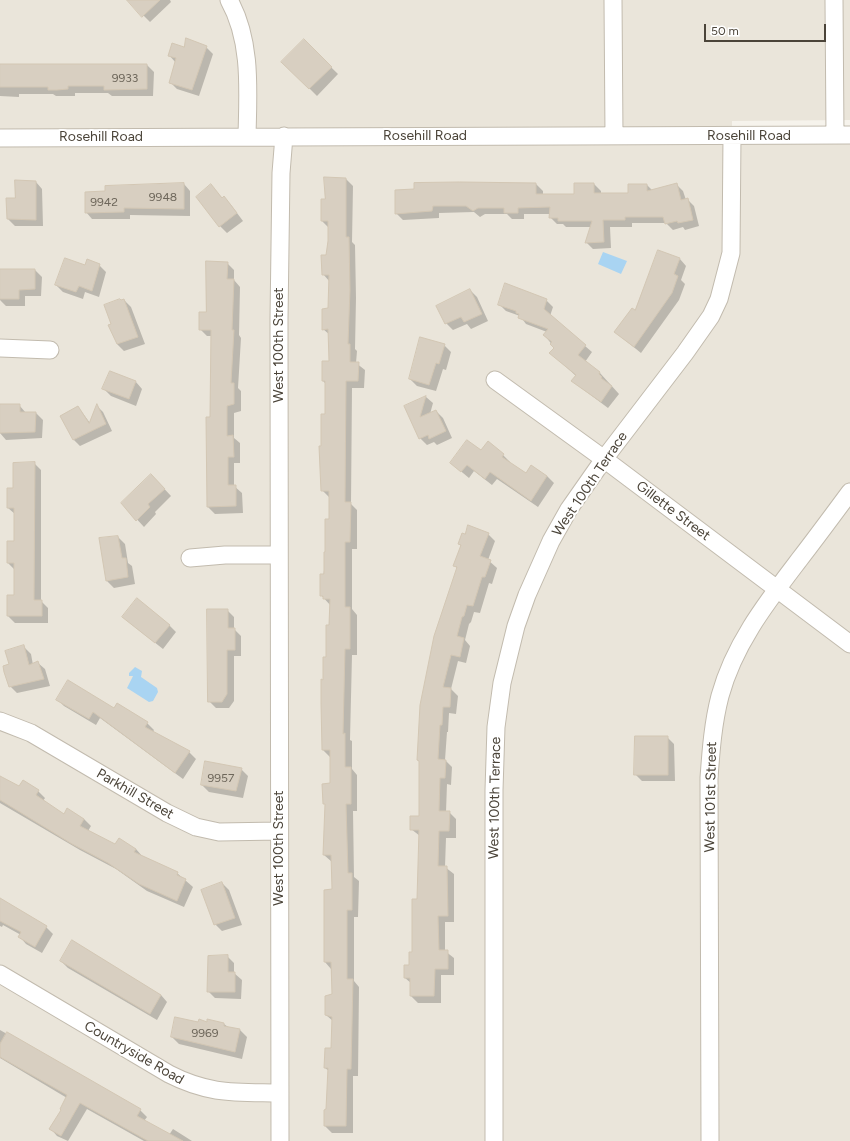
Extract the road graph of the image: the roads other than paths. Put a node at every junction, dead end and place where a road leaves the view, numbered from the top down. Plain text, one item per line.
1 (229, 0) edge
2 (613, 0) edge
3 (834, 0) edge
4 (614, 135) junction
5 (842, 135) edge
6 (247, 136) junction
7 (284, 136) junction
8 (732, 136) junction
9 (0, 138) edge
10 (0, 348) edge
11 (50, 350) dead end
12 (495, 380) dead end
13 (604, 459) junction
14 (850, 492) edge
15 (279, 555) junction
16 (190, 558) dead end
17 (777, 589) junction
18 (850, 644) edge
19 (0, 721) edge
20 (279, 831) junction
21 (0, 974) edge
22 (280, 1093) junction
23 (280, 1141) edge
24 (494, 1141) edge
25 (710, 1141) edge

1 - 6 street
2 - 4 street
3 - 5 street
4 - 7 street, Rosehill Road
4 - 8 street, Rosehill Road
5 - 8 street, Rosehill Road
6 - 7 street, Rosehill Road
6 - 9 street, Rosehill Road
7 - 15 street, West 100th Street
8 - 13 street, West 100th Terrace
10 - 11 street
12 - 13 street, Gillette Street
13 - 17 street, Gillette Street
13 - 24 street, West 100th Terrace
14 - 17 street, West 101st Street
15 - 16 street
15 - 20 street, West 100th Street
17 - 18 street, Gillette Street
17 - 25 street, West 101st Street
19 - 20 street, Parkhill Street
20 - 22 street, West 100th Street
21 - 22 street, Countryside Road
22 - 23 street, West 100th Street

